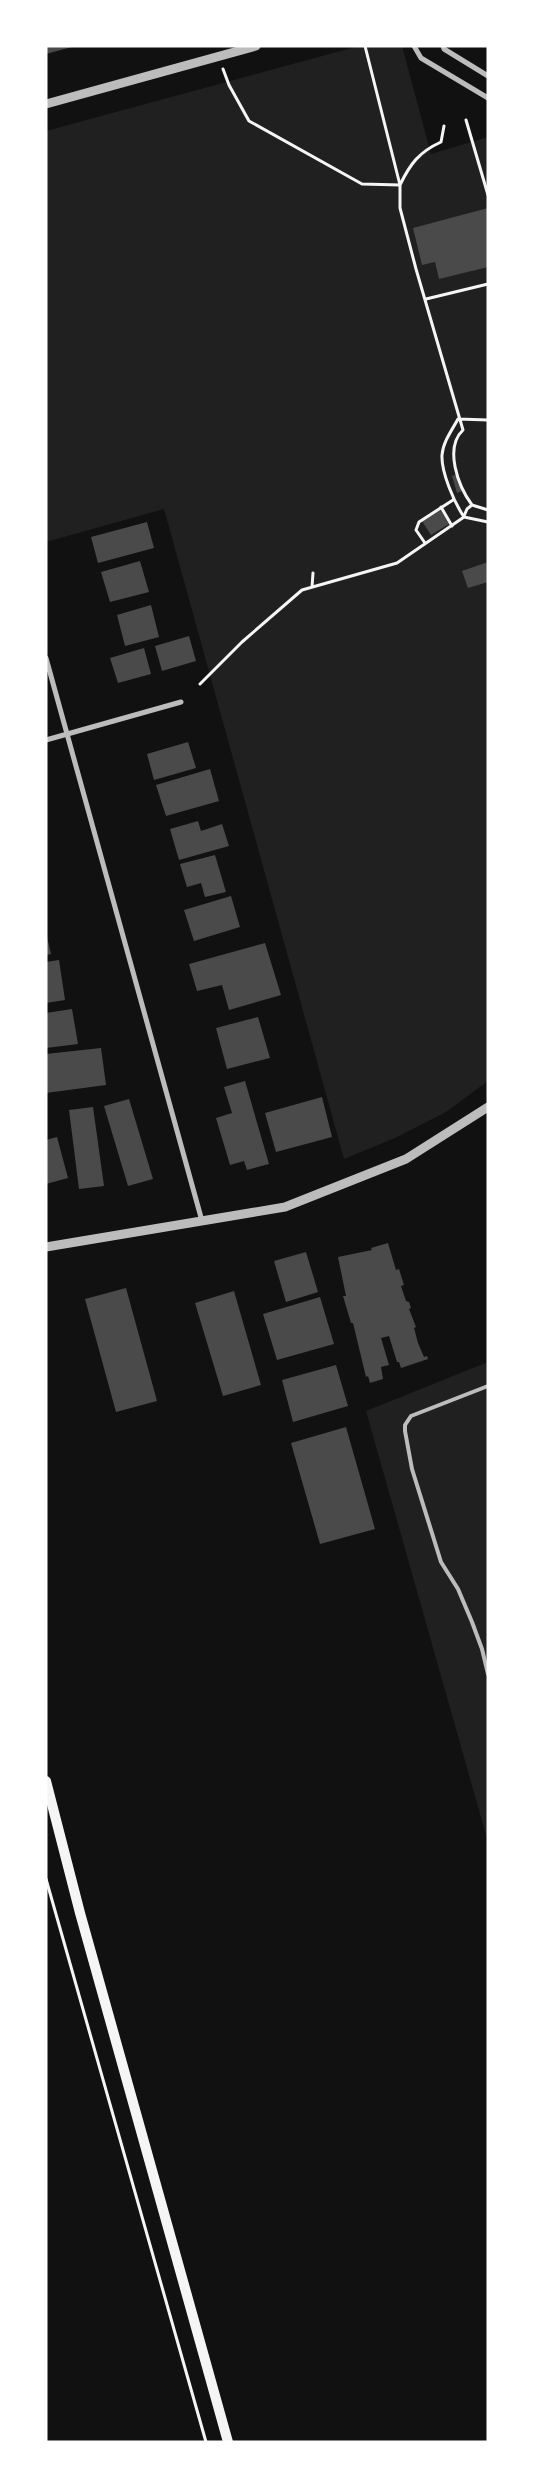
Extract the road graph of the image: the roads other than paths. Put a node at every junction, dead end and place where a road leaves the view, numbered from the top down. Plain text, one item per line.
1 (256, 46) edge
2 (414, 46) edge
3 (443, 46) edge
4 (488, 76) edge
5 (488, 98) edge
6 (46, 104) edge
7 (46, 658) edge
8 (181, 702) dead end
9 (68, 734) junction
10 (46, 740) edge
11 (488, 1107) edge
12 (202, 1221) junction
13 (46, 1247) edge
14 (488, 1386) edge
15 (488, 1674) edge
16 (46, 1781) edge
17 (228, 2442) edge

1 - 6 street
2 - 5 street
3 - 4 street
7 - 9 street
8 - 9 street
9 - 10 street
9 - 12 street
11 - 12 street
12 - 13 street
14 - 15 lane
16 - 17 main road

